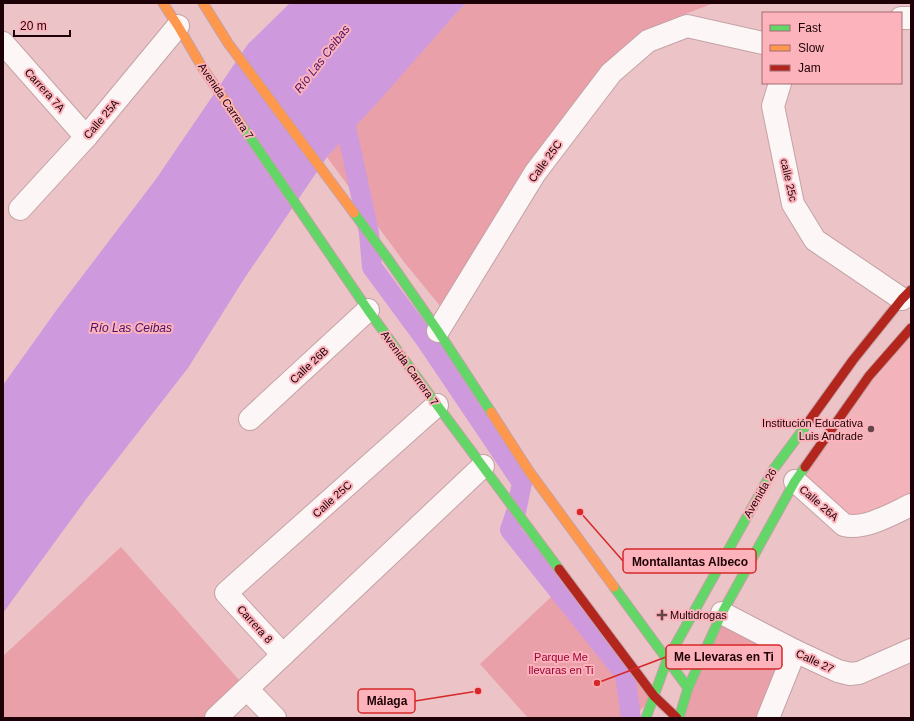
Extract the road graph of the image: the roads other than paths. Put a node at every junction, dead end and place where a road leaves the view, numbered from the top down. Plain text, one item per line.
1 (163, 3) edge
2 (203, 3) edge
3 (178, 26) junction
4 (3, 43) edge
5 (762, 43) edge
6 (780, 84) edge
7 (86, 137) junction
8 (20, 209) dead end
9 (907, 295) edge
10 (368, 310) junction
11 (911, 328) edge
12 (438, 331) junction
13 (437, 404) junction
14 (250, 419) dead end
15 (484, 466) junction
16 (795, 481) junction
17 (911, 505) edge
18 (226, 592) joint
19 (722, 613) junction
20 (911, 650) edge
21 (794, 651) junction
22 (283, 655) junction
23 (667, 660) junction
24 (688, 688) junction
25 (247, 689) junction
26 (654, 696) junction
27 (642, 715) edge
28 (216, 718) edge
29 (275, 718) edge
30 (678, 718) edge
31 (768, 718) edge

1 - 3 main road, Avenida Carrera 7
2 - 12 main road
3 - 7 street, Calle 25A
3 - 10 main road, Avenida Carrera 7
4 - 7 street, Carrera 7A
5 - 12 street, Calle 25C
6 - 9 street, calle 25c
7 - 8 street, Calle 25A
9 - 23 main road, Avenida 26
10 - 13 main road, Avenida Carrera 7
10 - 14 street, Calle 26B
11 - 16 main road
12 - 23 main road
13 - 15 main road, Avenida Carrera 7
13 - 18 street, Calle 25C
15 - 22 street
15 - 26 main road, Avenida Carrera 7
16 - 17 street, Calle 26A
16 - 19 main road
18 - 22 street, Carrera 8
19 - 21 street, Calle 27
19 - 24 main road
20 - 21 street, Calle 27
21 - 31 street
22 - 25 street
23 - 24 main road
23 - 26 main road, Avenida 26
24 - 30 main road
25 - 28 street
25 - 29 street
26 - 27 main road, Avenida 26
26 - 30 main road, Avenida Carrera 7

